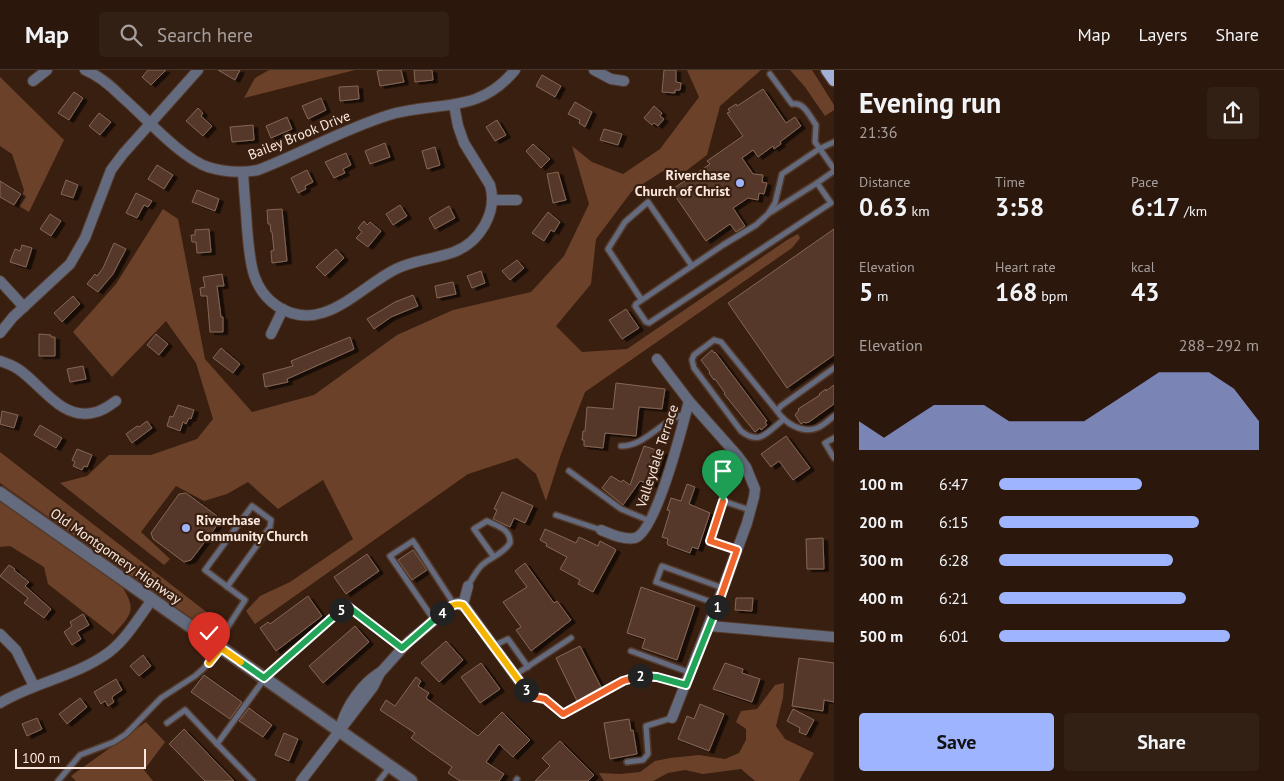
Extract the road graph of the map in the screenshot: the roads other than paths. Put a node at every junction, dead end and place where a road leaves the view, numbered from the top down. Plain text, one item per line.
1 (47, 70) edge
2 (85, 70) edge
3 (198, 70) edge
4 (515, 70) edge
5 (594, 70) edge
6 (828, 70) edge
7 (770, 74) dead end
8 (834, 80) edge
9 (33, 81) dead end
10 (624, 81) dead end
11 (454, 106) junction
12 (152, 124) junction
13 (834, 142) edge
14 (819, 148) junction
15 (834, 170) edge
16 (243, 172) junction
17 (817, 183) junction
18 (492, 200) junction
19 (517, 200) dead end
20 (768, 214) junction
21 (692, 266) junction
22 (0, 281) edge
23 (641, 299) junction
24 (24, 307) junction
25 (283, 310) junction
26 (0, 333) edge
27 (271, 334) dead end
28 (657, 359) dead end
29 (0, 361) edge
30 (834, 368) edge
31 (116, 401) dead end
32 (689, 401) junction
33 (777, 412) junction
34 (686, 414) junction
35 (834, 416) edge
36 (784, 420) junction
37 (834, 438) edge
38 (621, 446) dead end
39 (834, 458) edge
40 (569, 471) dead end
41 (0, 493) edge
42 (751, 510) junction
43 (556, 515) dead end
44 (650, 521) junction
45 (601, 530) joint
46 (737, 550) junction
47 (494, 557) junction
48 (468, 586) joint
49 (227, 587) junction
50 (724, 588) junction
51 (152, 600) junction
52 (718, 604) junction
53 (458, 605) junction
54 (434, 620) junction
55 (710, 626) junction
56 (0, 634) edge
57 (834, 636) edge
58 (571, 638) dead end
59 (219, 646) junction
60 (493, 646) junction
61 (402, 648) junction
62 (631, 651) dead end
63 (528, 667) junction
64 (691, 673) junction
65 (515, 675) junction
66 (264, 678) junction
67 (686, 685) junction
68 (34, 686) junction
69 (530, 696) joint
70 (0, 703) edge
71 (672, 718) joint
72 (167, 723) dead end
73 (339, 731) junction
74 (218, 744) junction
75 (627, 762) dead end
76 (390, 766) junction
77 (58, 781) edge
78 (253, 781) edge
79 (301, 781) edge
80 (379, 781) edge
81 (411, 781) edge

1 - 9 street
2 - 12 street, Bailey Brook Drive
3 - 12 street
4 - 11 street, Bailey Brook Drive
5 - 10 street
6 - 8 main road
7 - 14 lane
11 - 16 street, Bailey Brook Drive
11 - 18 street
12 - 16 street, Bailey Brook Drive
12 - 24 street
13 - 14 lane
14 - 15 lane
14 - 20 lane
15 - 17 lane
16 - 25 street
17 - 20 lane
17 - 23 lane
18 - 19 street
18 - 25 street
20 - 21 lane
21 - 23 lane
21 - 23 lane
22 - 24 street
24 - 26 street
25 - 27 street
28 - 32 street, Valleydale Terrace
29 - 31 street
30 - 33 lane
32 - 34 street, Valleydale Terrace
32 - 42 street, Valleydale Terrace
33 - 36 lane
33 - 36 lane
34 - 38 lane
34 - 44 street, Valleydale Terrace
35 - 36 lane
37 - 39 lane
40 - 44 lane
41 - 51 street, Old Montgomery Highway
42 - 46 street, Valleydale Terrace
42 - 46 lane
43 - 45 lane
44 - 45 street, Valleydale Terrace
46 - 50 street, Valleydale Terrace
47 - 47 lane
47 - 48 lane
48 - 53 street
49 - 49 lane
49 - 59 lane
50 - 52 street, Valleydale Terrace
50 - 52 lane
51 - 59 street, Old Montgomery Highway
51 - 68 street
52 - 55 street, Valleydale Terrace
53 - 54 street
53 - 54 lane
53 - 60 street
54 - 61 street
55 - 57 street
55 - 64 street, Valleydale Terrace
56 - 68 street
58 - 63 lane
59 - 66 street, Old Montgomery Highway
59 - 77 lane
60 - 63 lane
60 - 65 street
61 - 66 lane
61 - 73 street
62 - 64 lane
63 - 65 lane
64 - 67 street, Valleydale Terrace
65 - 69 street
66 - 73 street, Old Montgomery Highway
66 - 74 lane
67 - 69 lane
67 - 71 street, Valleydale Terrace
68 - 70 street
71 - 75 lane
72 - 74 lane
73 - 76 street, Old Montgomery Highway
73 - 79 street
74 - 78 lane
76 - 80 lane
76 - 81 street, Old Montgomery Highway

